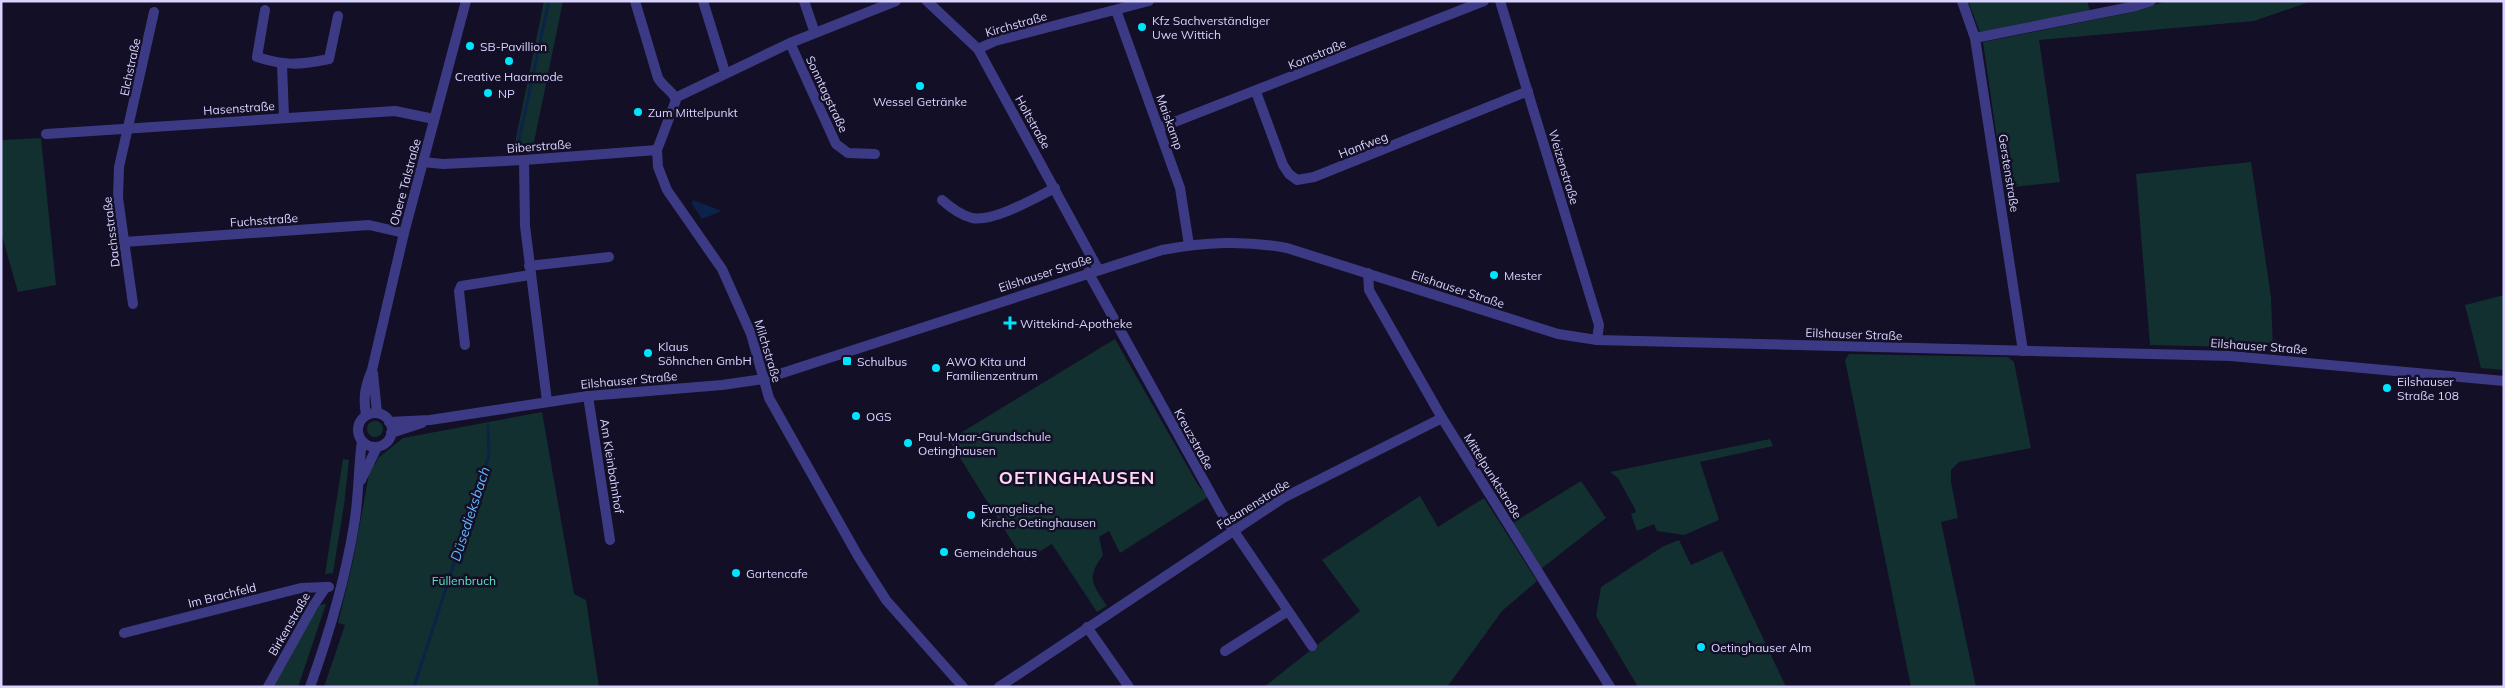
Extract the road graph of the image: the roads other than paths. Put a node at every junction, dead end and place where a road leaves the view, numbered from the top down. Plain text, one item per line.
1 (466, 1) edge
2 (635, 1) edge
3 (703, 1) edge
4 (804, 1) edge
5 (896, 1) edge
6 (927, 1) edge
7 (1149, 1) edge
8 (1484, 1) edge
9 (1500, 1) edge
10 (1962, 1) edge
11 (2151, 1) edge
12 (265, 10) dead end
13 (1116, 10) junction
14 (154, 12) dead end
15 (338, 16) dead end
16 (815, 34) junction
17 (1975, 38) junction
18 (790, 44) junction
19 (978, 49) junction
20 (282, 65) junction
21 (725, 72) junction
22 (1528, 91) junction
23 (1256, 92) junction
24 (675, 98) junction
25 (284, 117) junction
26 (434, 119) junction
27 (130, 128) junction
28 (1159, 128) junction
29 (46, 134) dead end
30 (657, 150) junction
31 (875, 154) dead end
32 (524, 160) junction
33 (423, 162) junction
34 (1056, 188) junction
35 (942, 200) dead end
36 (404, 233) junction
37 (124, 242) junction
38 (1190, 245) junction
39 (609, 257) dead end
40 (529, 271) junction
41 (1093, 271) junction
42 (1368, 273) junction
43 (133, 304) dead end
44 (1597, 340) junction
45 (464, 345) dead end
46 (2023, 351) junction
47 (372, 370) junction
48 (764, 379) junction
49 (2504, 381) edge
50 (588, 396) junction
51 (547, 402) junction
52 (377, 413) junction
53 (366, 415) junction
54 (1442, 418) junction
55 (430, 420) junction
56 (389, 422) junction
57 (391, 433) junction
58 (362, 442) junction
59 (377, 447) junction
60 (360, 486) junction
61 (1233, 530) junction
62 (610, 540) dead end
63 (342, 586) junction
64 (326, 587) junction
65 (1288, 611) junction
66 (1087, 627) junction
67 (124, 633) dead end
68 (1312, 646) dead end
69 (1226, 651) dead end
70 (268, 687) edge
71 (310, 687) edge
72 (962, 687) edge
73 (999, 687) edge
74 (1129, 687) edge
75 (1610, 687) edge

1 - 26 street, Obere Talstraße
2 - 24 street
3 - 21 street
4 - 16 street
5 - 16 street
6 - 19 street, Holtstraße
7 - 13 street, Kirchstraße
8 - 23 street, Kornstraße
9 - 22 street, Weizenstraße
10 - 17 street, Gerstenstraße
11 - 17 street
12 - 20 street
13 - 19 street, Kirchstraße
13 - 28 street, Maiskamp
14 - 27 street, Elchstraße
15 - 20 street
16 - 18 street
17 - 46 street, Gerstenstraße
18 - 21 street
18 - 31 street, Sonntagstraße
19 - 34 street, Holtstraße
20 - 25 street
21 - 24 street
22 - 23 street, Hanfweg
22 - 44 street, Weizenstraße
23 - 28 street, Kornstraße
24 - 30 street
25 - 26 street, Hasenstraße
25 - 27 street, Hasenstraße
26 - 33 street, Obere Talstraße
27 - 29 street, Hasenstraße
27 - 37 street, Dachsstraße
28 - 38 street, Maiskamp
30 - 32 street, Biberstraße
30 - 48 street, Milchstraße
32 - 33 street, Biberstraße
32 - 40 street
33 - 36 street, Obere Talstraße
34 - 35 street
34 - 41 street, Holtstraße
36 - 37 street, Fuchsstraße
36 - 47 street, Obere Talstraße
37 - 43 street, Dachsstraße
38 - 41 street, Eilshauser Straße
38 - 42 street, Eilshauser Straße
39 - 40 street
40 - 45 street
40 - 51 street
41 - 48 street, Eilshauser Straße
41 - 61 street, Kreuzstraße
42 - 44 street, Eilshauser Straße
42 - 54 street, Mittelpunktstraße
44 - 46 street, Eilshauser Straße
46 - 49 street, Eilshauser Straße
47 - 52 street, Obere Talstraße
47 - 53 street, Obere Talstraße
48 - 50 street, Eilshauser Straße
48 - 72 street, Milchstraße
50 - 51 street, Eilshauser Straße
50 - 62 street, Am Kleinbahnhof
51 - 55 street, Eilshauser Straße
52 - 53 street
52 - 56 street
53 - 58 street
54 - 61 street, Fasanenstraße
54 - 75 street, Mittelpunktstraße
55 - 56 street, Eilshauser Straße
55 - 57 street, Eilshauser Straße
56 - 57 street
57 - 59 street
58 - 59 street
58 - 60 street
59 - 60 street
60 - 63 street
61 - 65 street, Kreuzstraße
61 - 66 street, Fasanenstraße
63 - 64 street, Birkenstraße
63 - 71 street
64 - 67 street, Im Brachfeld
64 - 70 street, Birkenstraße
65 - 68 street, Kreuzstraße
65 - 69 street
66 - 73 street, Fasanenstraße
66 - 74 street

